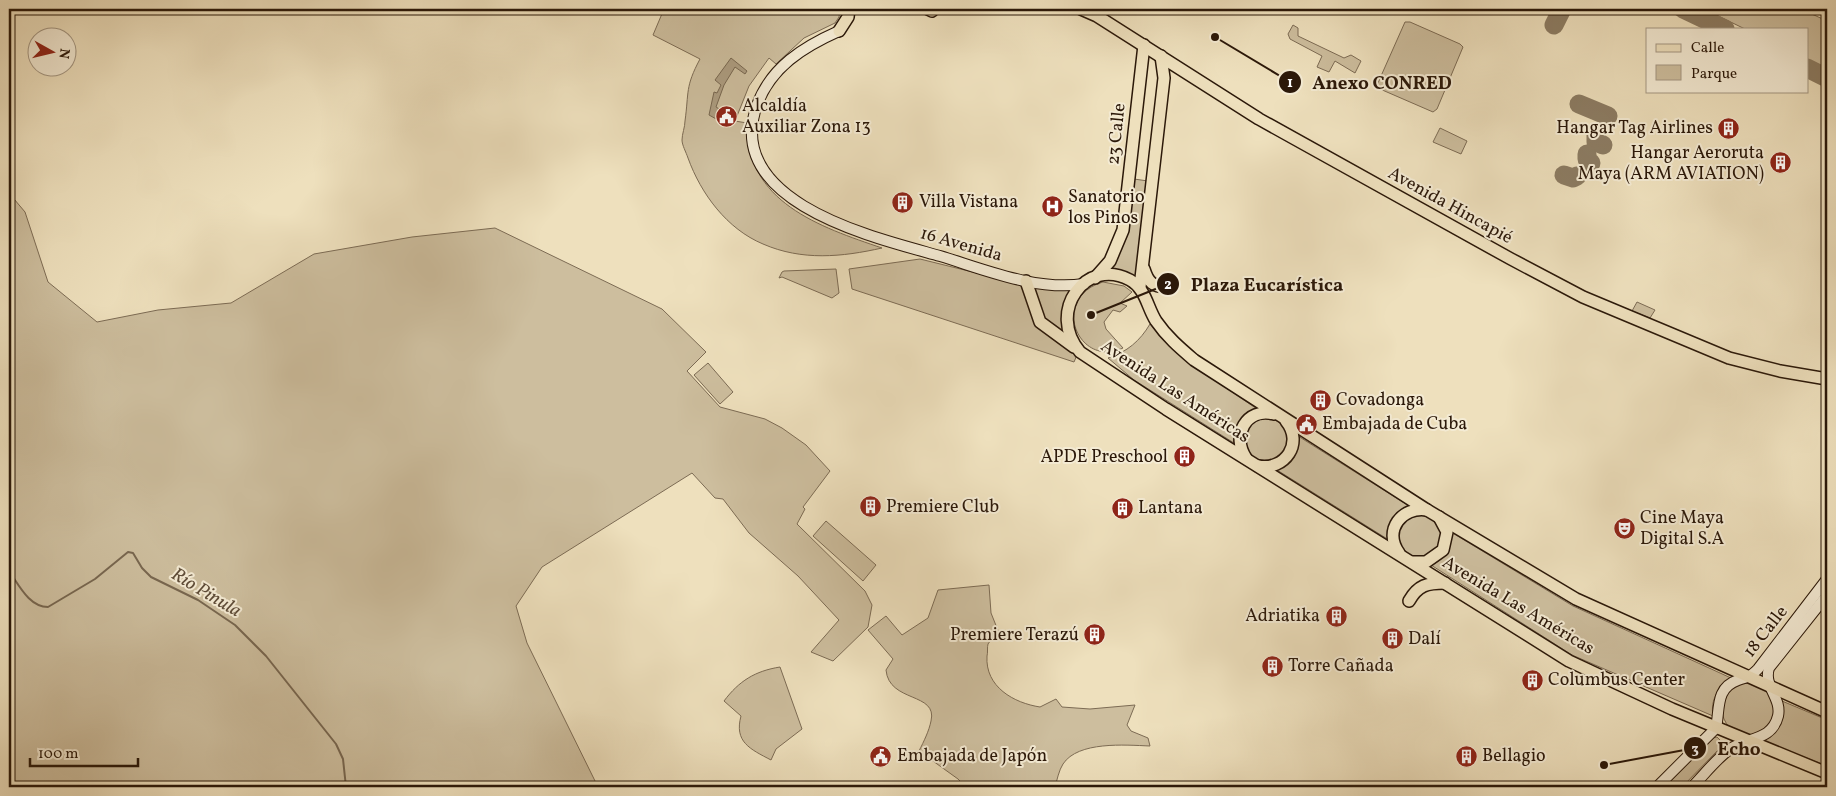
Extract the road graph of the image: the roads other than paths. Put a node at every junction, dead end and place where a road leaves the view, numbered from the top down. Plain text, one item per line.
1 (848, 9) edge
2 (1080, 9) edge
3 (839, 32) joint
4 (1144, 45) junction
5 (1161, 56) junction
6 (1182, 70) junction
7 (1164, 78) junction
8 (1130, 174) junction
9 (1153, 177) junction
10 (1143, 264) junction
11 (1095, 278) junction
12 (1026, 281) junction
13 (1084, 284) junction
14 (1167, 287) dead end
15 (1140, 288) junction
16 (1080, 352) junction
17 (1827, 379) edge
18 (1282, 418) junction
19 (1246, 459) junction
20 (1257, 466) junction
21 (1427, 510) junction
22 (1439, 517) junction
23 (1400, 554) junction
24 (1413, 562) junction
25 (1827, 579) edge
26 (1445, 583) junction
27 (1827, 595) edge
28 (1409, 601) dead end
29 (1749, 678) junction
30 (1770, 688) junction
31 (1827, 712) edge
32 (1716, 728) junction
33 (1746, 740) junction
34 (1827, 773) edge
35 (1657, 787) edge
36 (1692, 787) edge

1 - 3 main road
2 - 4 main road, Avenida Hincapié
3 - 12 street, 16 Avenida
4 - 5 main road, Avenida Hincapié
4 - 8 main road, 23 Calle
5 - 6 main road, Avenida Hincapié
5 - 7 main road
6 - 7 main road
6 - 17 main road, Avenida Hincapié
7 - 9 main road
8 - 9 main road
8 - 11 main road, 23 Calle
9 - 10 main road
10 - 14 main road
10 - 15 main road
11 - 13 main road, Avenida Las Américas
11 - 15 main road, Avenida Las Américas
12 - 13 street, 16 Avenida
12 - 16 main road
13 - 16 main road, Avenida Las Américas
15 - 18 main road, Avenida Las Américas
16 - 19 main road, Avenida Las Américas
18 - 19 main road
18 - 20 main road
18 - 21 main road, Avenida Las Américas
19 - 20 main road, Avenida Las Américas
20 - 23 main road, Avenida Las Américas
21 - 22 main road, Avenida Las Américas
21 - 23 main road
22 - 24 main road
22 - 29 main road, Avenida Las Américas
23 - 24 main road, Avenida Las Américas
24 - 26 main road, Avenida Las Américas
25 - 29 street, 18 Calle
26 - 28 main road
26 - 32 main road, Avenida Las Américas
27 - 30 street, 18 Calle
29 - 30 main road, Avenida Las Américas
29 - 32 street, 18 Calle
30 - 31 main road, Avenida Las Américas
30 - 33 street, 18 Calle
32 - 33 main road, Avenida Las Américas
32 - 35 street
33 - 34 main road, Avenida Las Américas
33 - 36 street, 18 Calle

